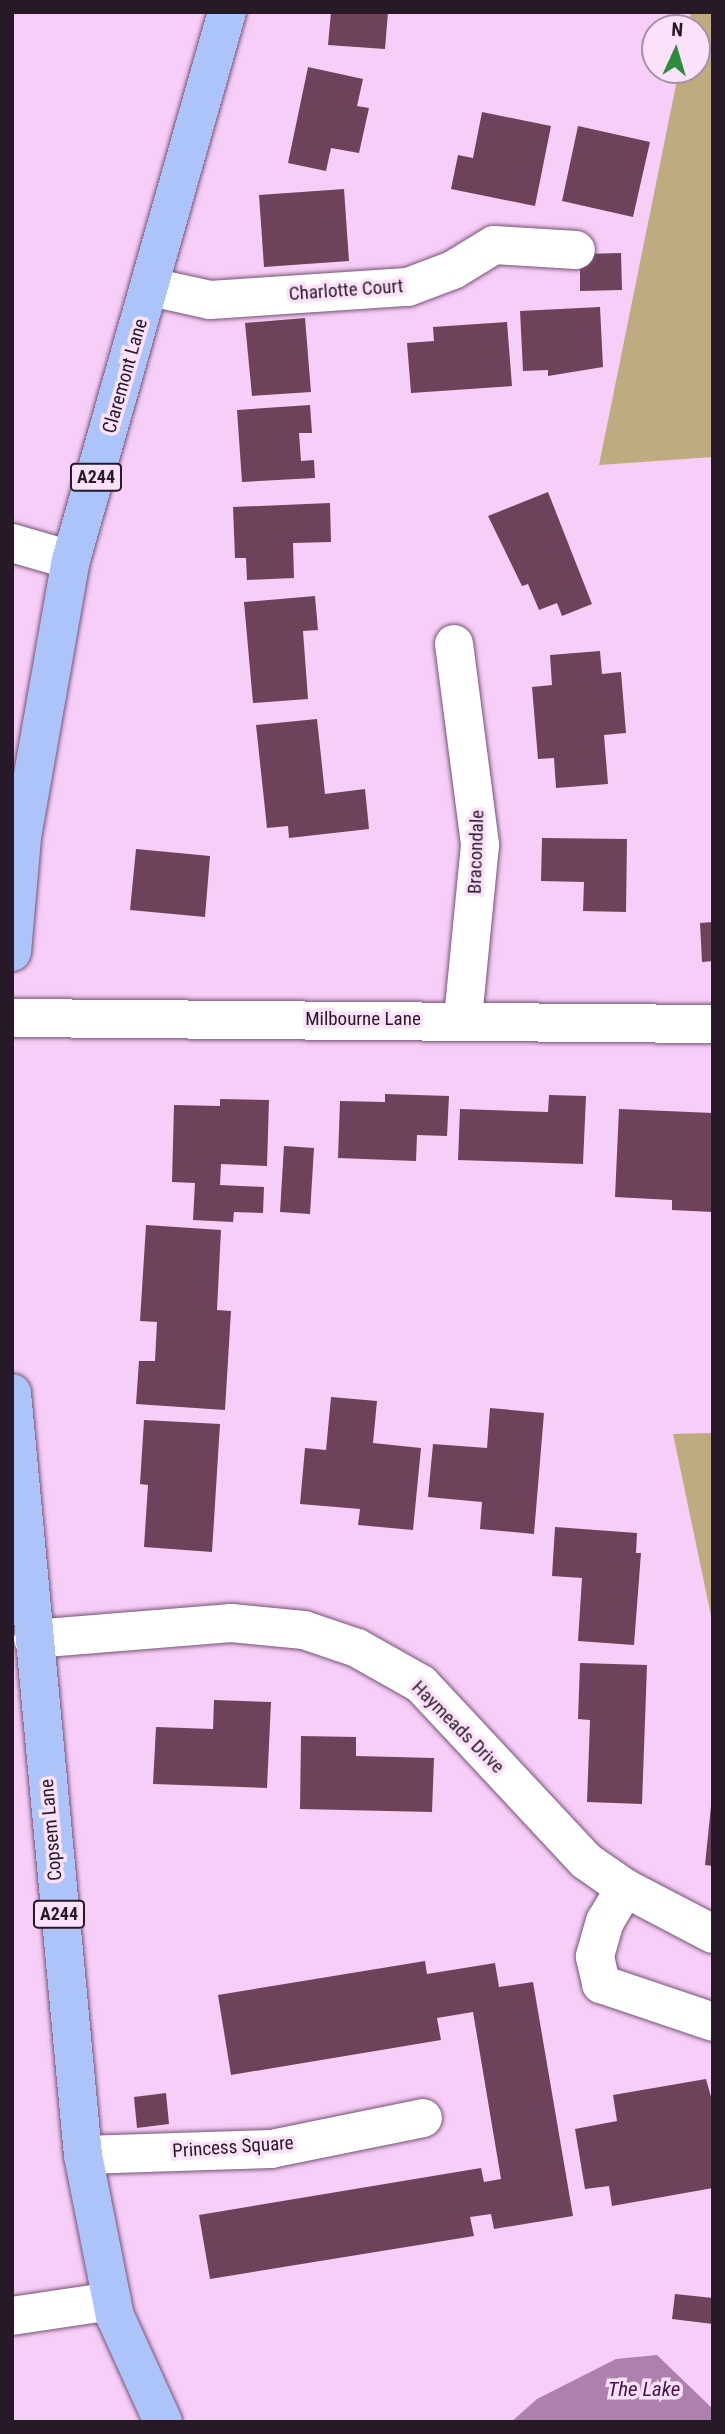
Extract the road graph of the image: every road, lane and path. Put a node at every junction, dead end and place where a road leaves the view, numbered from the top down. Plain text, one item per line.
1 (228, 12) edge
2 (576, 250) dead end
3 (151, 287) junction
4 (12, 543) edge
5 (71, 561) junction
6 (454, 643) dead end
7 (14, 909) edge
8 (12, 952) edge
9 (12, 1018) edge
10 (463, 1020) junction
11 (713, 1024) edge
12 (12, 1393) edge
13 (33, 1639) junction
14 (625, 1888) junction
15 (713, 1934) edge
16 (713, 2022) edge
17 (423, 2118) dead end
18 (82, 2155) junction
19 (112, 2301) junction
20 (12, 2316) edge
21 (163, 2422) edge

1 - 3 main road, Claremont Lane / A244
2 - 3 street, Charlotte Court
3 - 5 main road, Claremont Lane / A244
4 - 5 street
5 - 7 main road, Claremont Lane / A244
6 - 10 street, Bracondale
7 - 8 main road, Claremont Lane / A244
9 - 10 street, Milbourne Lane
10 - 11 street, Milbourne Lane
12 - 13 main road, Copsem Lane / A244
13 - 14 street, Haymeads Drive
13 - 18 main road, Copsem Lane / A244
14 - 15 street, Haymeads Drive
14 - 16 street
17 - 18 street, Princess Square
18 - 19 main road, Copsem Lane / A244
19 - 20 street
19 - 21 main road, Copsem Lane / A244

